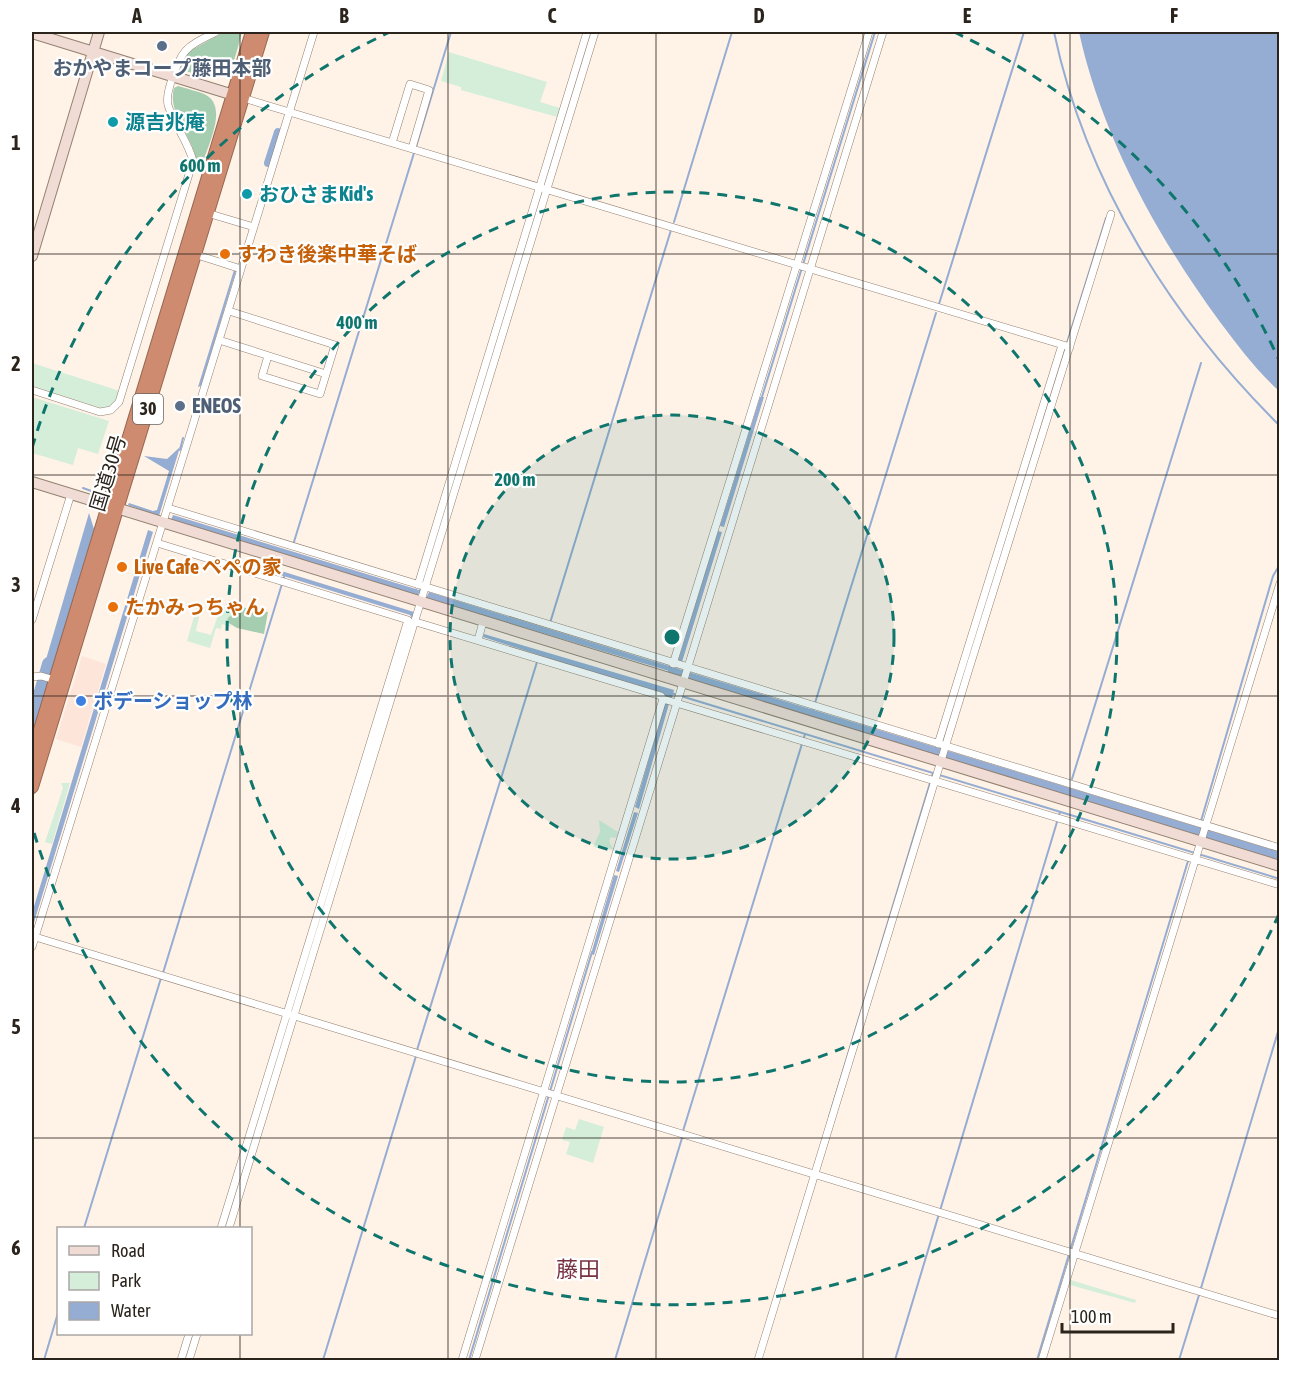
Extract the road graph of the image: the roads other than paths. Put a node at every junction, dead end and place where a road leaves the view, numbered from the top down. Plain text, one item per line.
1 (99, 32) edge
2 (216, 32) edge
3 (252, 32) edge
4 (263, 32) edge
5 (314, 32) edge
6 (587, 32) edge
7 (595, 32) edge
8 (869, 32) edge
9 (883, 32) edge
10 (32, 33) edge
11 (93, 51) junction
12 (173, 76) junction
13 (237, 96) junction
14 (289, 111) junction
15 (392, 142) junction
16 (412, 148) junction
17 (543, 188) junction
18 (207, 213) junction
19 (1111, 214) dead end
20 (250, 226) junction
21 (194, 254) junction
22 (32, 256) edge
23 (803, 267) junction
24 (241, 269) junction
25 (229, 311) junction
26 (219, 340) junction
27 (1066, 346) junction
28 (268, 356) junction
29 (326, 374) junction
30 (32, 390) edge
31 (763, 394) junction
32 (32, 482) edge
33 (71, 494) junction
34 (112, 507) junction
35 (168, 508) junction
36 (163, 524) junction
37 (721, 530) junction
38 (158, 543) junction
39 (1280, 583) edge
40 (417, 608) junction
41 (32, 620) edge
42 (480, 632) junction
43 (32, 677) edge
44 (52, 679) junction
45 (677, 684) junction
46 (32, 756) edge
47 (938, 765) junction
48 (32, 787) edge
49 (1198, 846) junction
50 (1280, 848) edge
51 (1280, 866) edge
52 (1280, 885) edge
53 (33, 936) edge
54 (32, 947) edge
55 (290, 1015) junction
56 (549, 1094) junction
57 (812, 1175) junction
58 (221, 1227) edge
59 (229, 1227) edge
60 (1072, 1252) junction
61 (1280, 1316) edge
62 (189, 1335) edge
63 (197, 1335) edge
64 (181, 1360) edge
65 (189, 1360) edge
66 (462, 1360) edge
67 (475, 1360) edge
68 (758, 1360) edge
69 (1042, 1360) edge

1 - 11 street
2 - 12 street
3 - 13 highway, 国道30号 / 30
4 - 13 highway, 国道30号 / 30
5 - 14 street
6 - 17 street
7 - 17 street
8 - 23 street
9 - 23 street
10 - 11 street
11 - 12 street
11 - 22 street
12 - 13 street
12 - 30 street
13 - 14 street
13 - 18 highway, 国道30号 / 30
13 - 34 highway, 国道30号 / 30
14 - 15 street
14 - 20 street
15 - 16 street
15 - 16 street
16 - 17 street
17 - 23 street
17 - 40 street
18 - 20 street
18 - 21 highway, 国道30号 / 30
19 - 27 street
20 - 24 street
21 - 24 street
21 - 34 highway, 国道30号 / 30
23 - 27 street
23 - 31 street
23 - 31 street
24 - 25 street
25 - 26 street
25 - 29 street
26 - 28 street
26 - 35 street
27 - 47 street
28 - 29 street
28 - 29 street
31 - 37 street
31 - 37 street
32 - 33 street
33 - 34 street
33 - 41 street
34 - 36 street
34 - 44 highway, 国道30号 / 30
34 - 48 highway, 国道30号 / 30
35 - 36 street
35 - 40 street
36 - 38 street
36 - 40 street
37 - 45 street
37 - 45 street
38 - 40 street
38 - 53 street
39 - 49 street
40 - 42 street
40 - 42 street
40 - 45 street
40 - 55 street
42 - 45 street
42 - 45 street
43 - 44 street
44 - 46 highway, 国道30号 / 30
45 - 47 street
45 - 47 street
45 - 47 street
45 - 56 street
45 - 56 street
47 - 49 street
47 - 49 street
47 - 49 street
47 - 57 street
49 - 50 street
49 - 51 street
49 - 52 street
49 - 60 street
53 - 54 street
53 - 55 street
55 - 56 street
55 - 58 street
55 - 59 street
56 - 57 street
56 - 66 street
56 - 67 street
57 - 60 street
57 - 68 street
60 - 61 street
60 - 69 street
62 - 64 street
63 - 65 street

